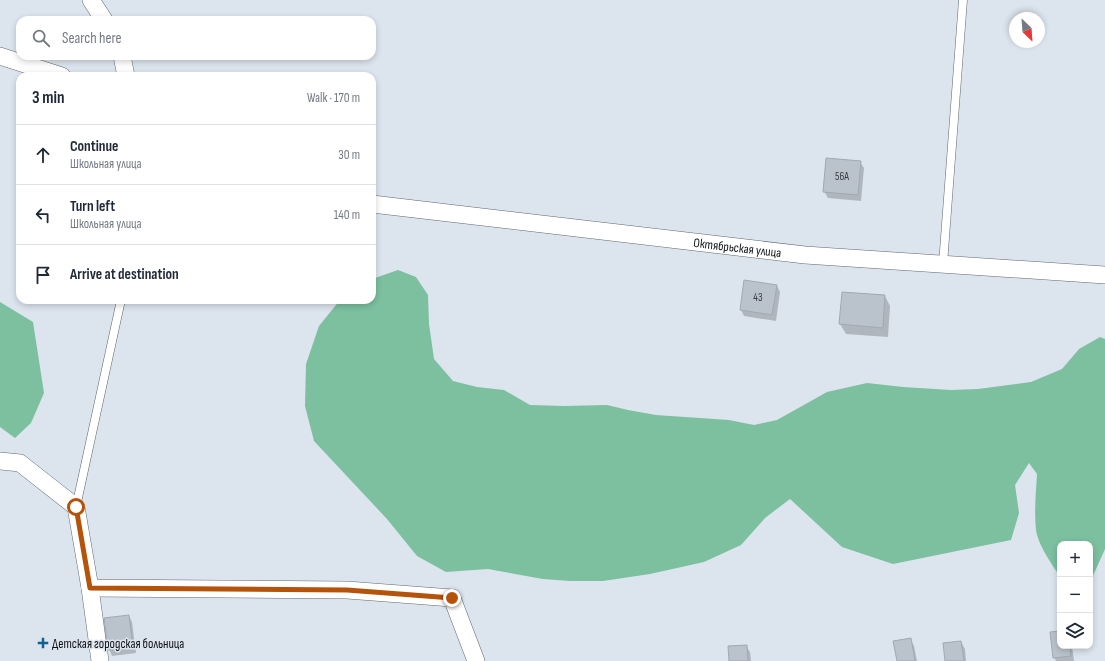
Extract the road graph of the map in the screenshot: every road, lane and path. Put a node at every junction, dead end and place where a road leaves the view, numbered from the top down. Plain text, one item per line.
1 (91, 0) edge
2 (964, 0) edge
3 (101, 16) edge
4 (0, 56) edge
5 (123, 60) edge
6 (49, 72) edge
7 (125, 72) edge
8 (376, 204) edge
9 (943, 264) junction
10 (1105, 275) edge
11 (120, 304) edge
12 (0, 461) edge
13 (76, 507) junction
14 (90, 588) junction
15 (100, 661) edge
16 (476, 661) edge

1 - 3 street
2 - 9 lane
4 - 6 street
5 - 7 street
8 - 9 street, Октябрьская улица
9 - 10 street, Октябрьская улица
11 - 13 lane
12 - 13 street
13 - 14 street
14 - 15 street
14 - 16 street

